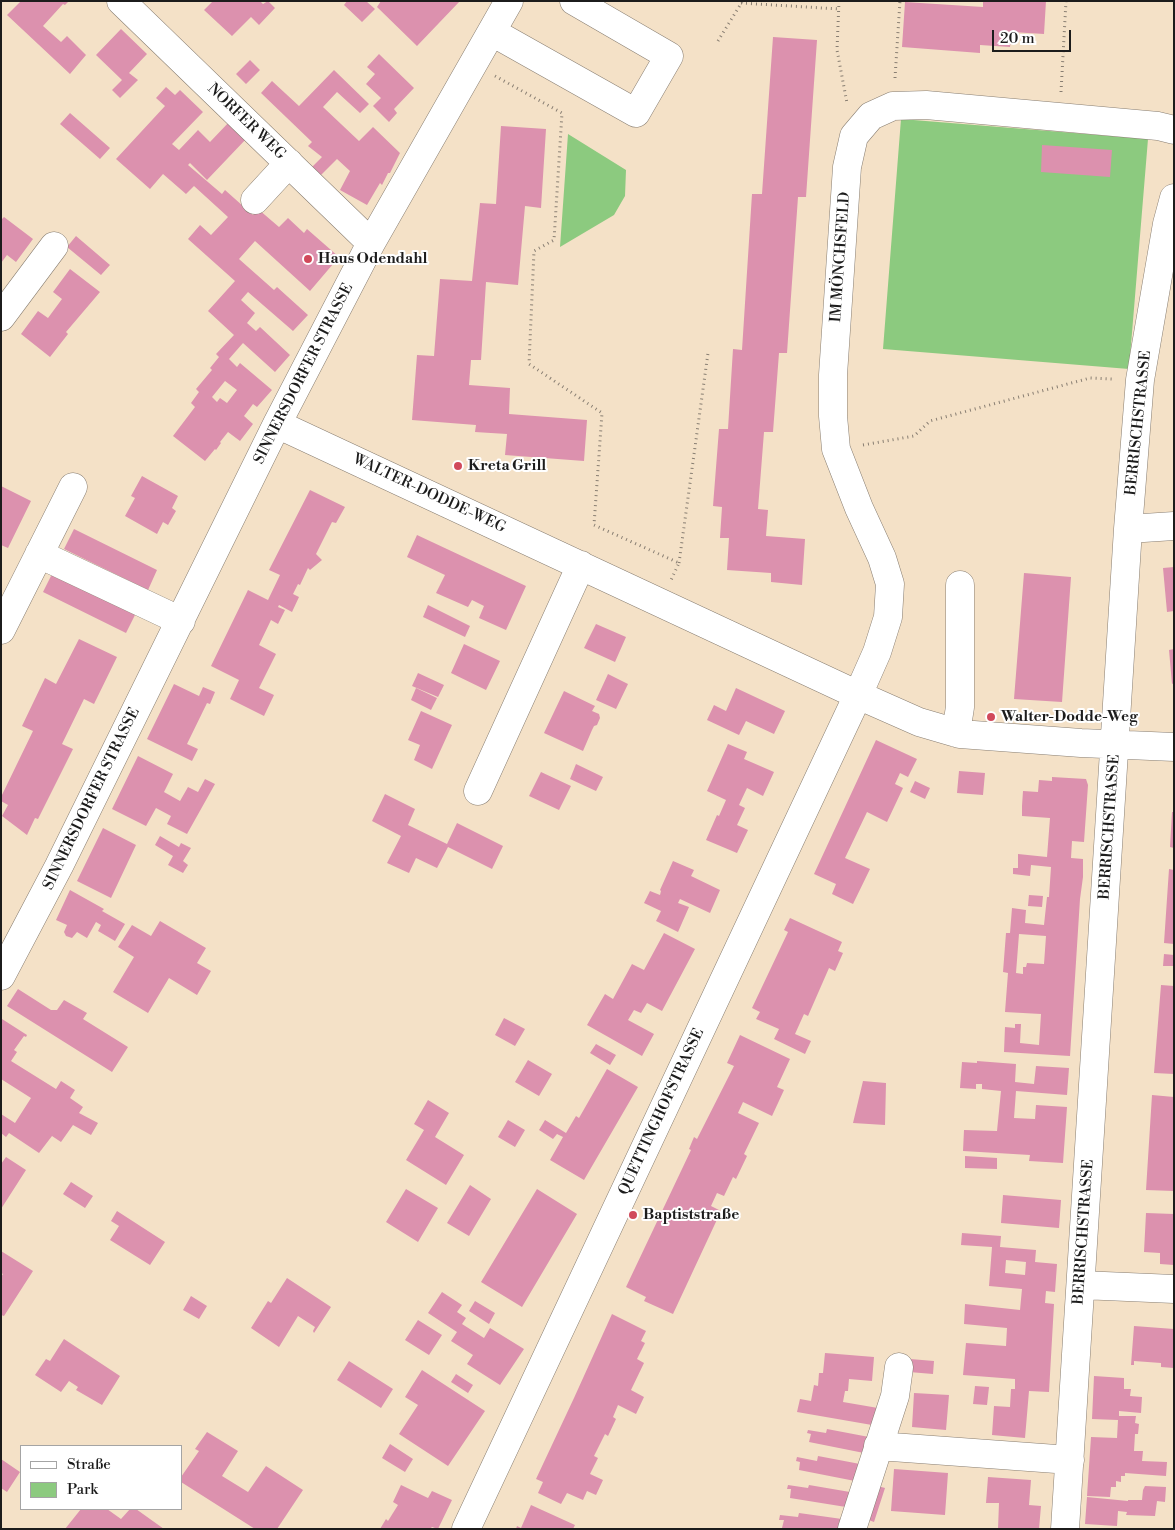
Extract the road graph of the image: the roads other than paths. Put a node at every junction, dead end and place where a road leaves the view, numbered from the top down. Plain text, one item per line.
1 (121, 1) edge
2 (509, 1) edge
3 (574, 1) edge
4 (492, 32) junction
5 (1174, 130) edge
6 (288, 163) junction
7 (1174, 198) edge
8 (254, 200) dead end
9 (371, 243) junction
10 (54, 246) dead end
11 (1, 318) edge
12 (278, 424) junction
13 (73, 488) dead end
14 (1174, 526) edge
15 (1128, 530) junction
16 (40, 554) junction
17 (581, 565) junction
18 (960, 585) dead end
19 (181, 621) junction
20 (1, 630) edge
21 (858, 696) junction
22 (956, 733) junction
23 (1115, 744) junction
24 (1174, 747) edge
25 (478, 790) dead end
26 (1, 976) edge
27 (1081, 1286) junction
28 (1174, 1290) edge
29 (899, 1367) dead end
30 (878, 1446) junction
31 (1070, 1460) junction
32 (466, 1529) edge
33 (852, 1529) edge
34 (1065, 1529) edge

1 - 6 street, NORFER WEG
2 - 4 street, SINNERSDORFER STRASSE
3 - 4 street
4 - 9 street, SINNERSDORFER STRASSE
5 - 21 street, IM MÖNCHSFELD
6 - 8 street
6 - 9 street, NORFER WEG
7 - 15 street, BERRISCHSTRASSE
9 - 12 street, SINNERSDORFER STRASSE
10 - 11 street
12 - 17 street, WALTER-DODDE-WEG
12 - 19 street, SINNERSDORFER STRASSE
13 - 16 street
14 - 15 street
15 - 23 street, BERRISCHSTRASSE
16 - 19 street
16 - 20 street
17 - 21 street, WALTER-DODDE-WEG
17 - 25 street
18 - 22 street
19 - 26 street, SINNERSDORFER STRASSE
21 - 22 street, WALTER-DODDE-WEG
21 - 32 street, QUETTINGHOFSTRASSE
22 - 23 street, WALTER-DODDE-WEG
23 - 24 street, WALTER-DODDE-WEG
23 - 27 street, BERRISCHSTRASSE
27 - 28 street
27 - 31 street, BERRISCHSTRASSE
29 - 30 street
30 - 31 street
30 - 33 street
31 - 34 street, BERRISCHSTRASSE

